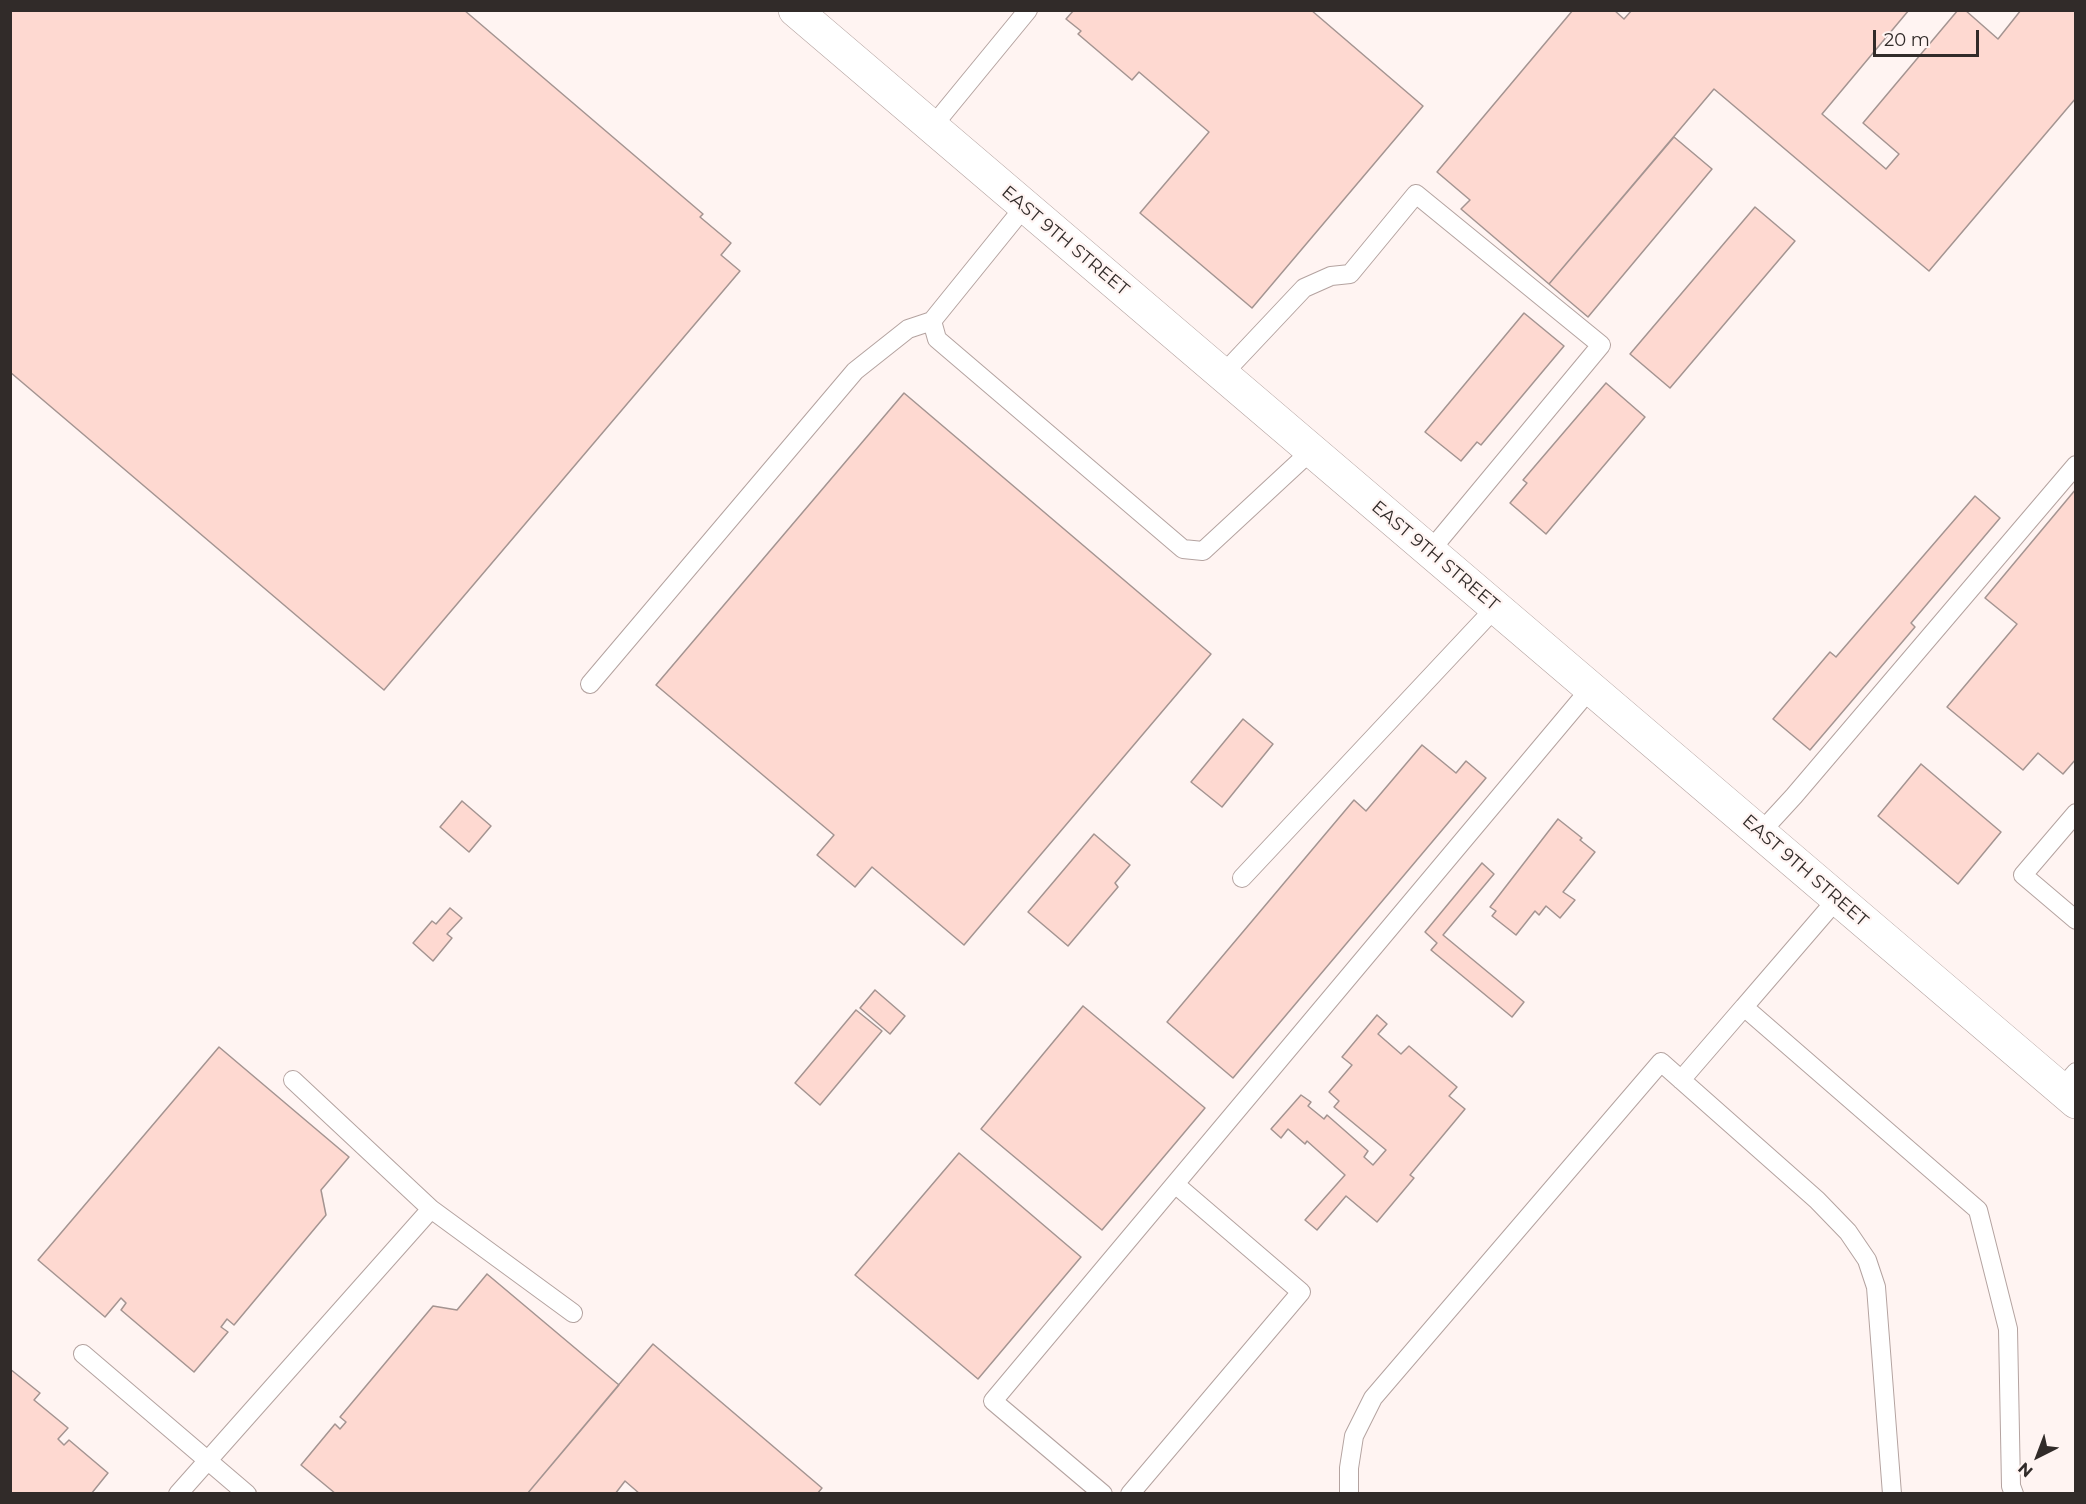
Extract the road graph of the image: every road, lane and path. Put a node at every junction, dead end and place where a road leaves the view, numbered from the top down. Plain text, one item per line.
1 (795, 10) edge
2 (1028, 10) edge
3 (932, 128) junction
4 (1025, 206) junction
5 (932, 321) junction
6 (1222, 375) junction
7 (1311, 451) junction
8 (2076, 465) edge
9 (1430, 551) junction
10 (1496, 607) junction
11 (590, 684) dead end
12 (1590, 689) junction
13 (2076, 813) edge
14 (1760, 833) junction
15 (1242, 878) dead end
16 (1837, 899) junction
17 (2076, 920) edge
18 (1744, 1007) junction
19 (293, 1080) dead end
20 (1682, 1080) junction
21 (2071, 1088) edge
22 (1175, 1184) junction
23 (431, 1209) junction
24 (573, 1313) dead end
25 (82, 1354) dead end
26 (208, 1460) junction
27 (178, 1494) edge
28 (247, 1494) edge
29 (1103, 1494) edge
30 (1130, 1494) edge
31 (1349, 1494) edge
32 (1892, 1494) edge
33 (2014, 1494) edge

1 - 3 street, EAST 9TH STREET
2 - 3 lane
3 - 4 street, EAST 9TH STREET
4 - 5 lane
4 - 6 street, EAST 9TH STREET
5 - 7 lane
5 - 11 lane
6 - 7 street, EAST 9TH STREET
6 - 9 lane
7 - 9 street, EAST 9TH STREET
8 - 14 lane
9 - 10 street, EAST 9TH STREET
10 - 12 street, EAST 9TH STREET
10 - 15 lane
12 - 14 street, EAST 9TH STREET
12 - 22 lane
13 - 17 lane
14 - 16 street, EAST 9TH STREET
16 - 18 lane
16 - 21 street, EAST 9TH STREET
18 - 20 lane
18 - 33 lane
19 - 23 lane
20 - 31 lane
20 - 32 lane
22 - 29 lane
22 - 30 lane
23 - 24 lane
23 - 26 lane
25 - 26 lane
26 - 27 lane
26 - 28 lane

